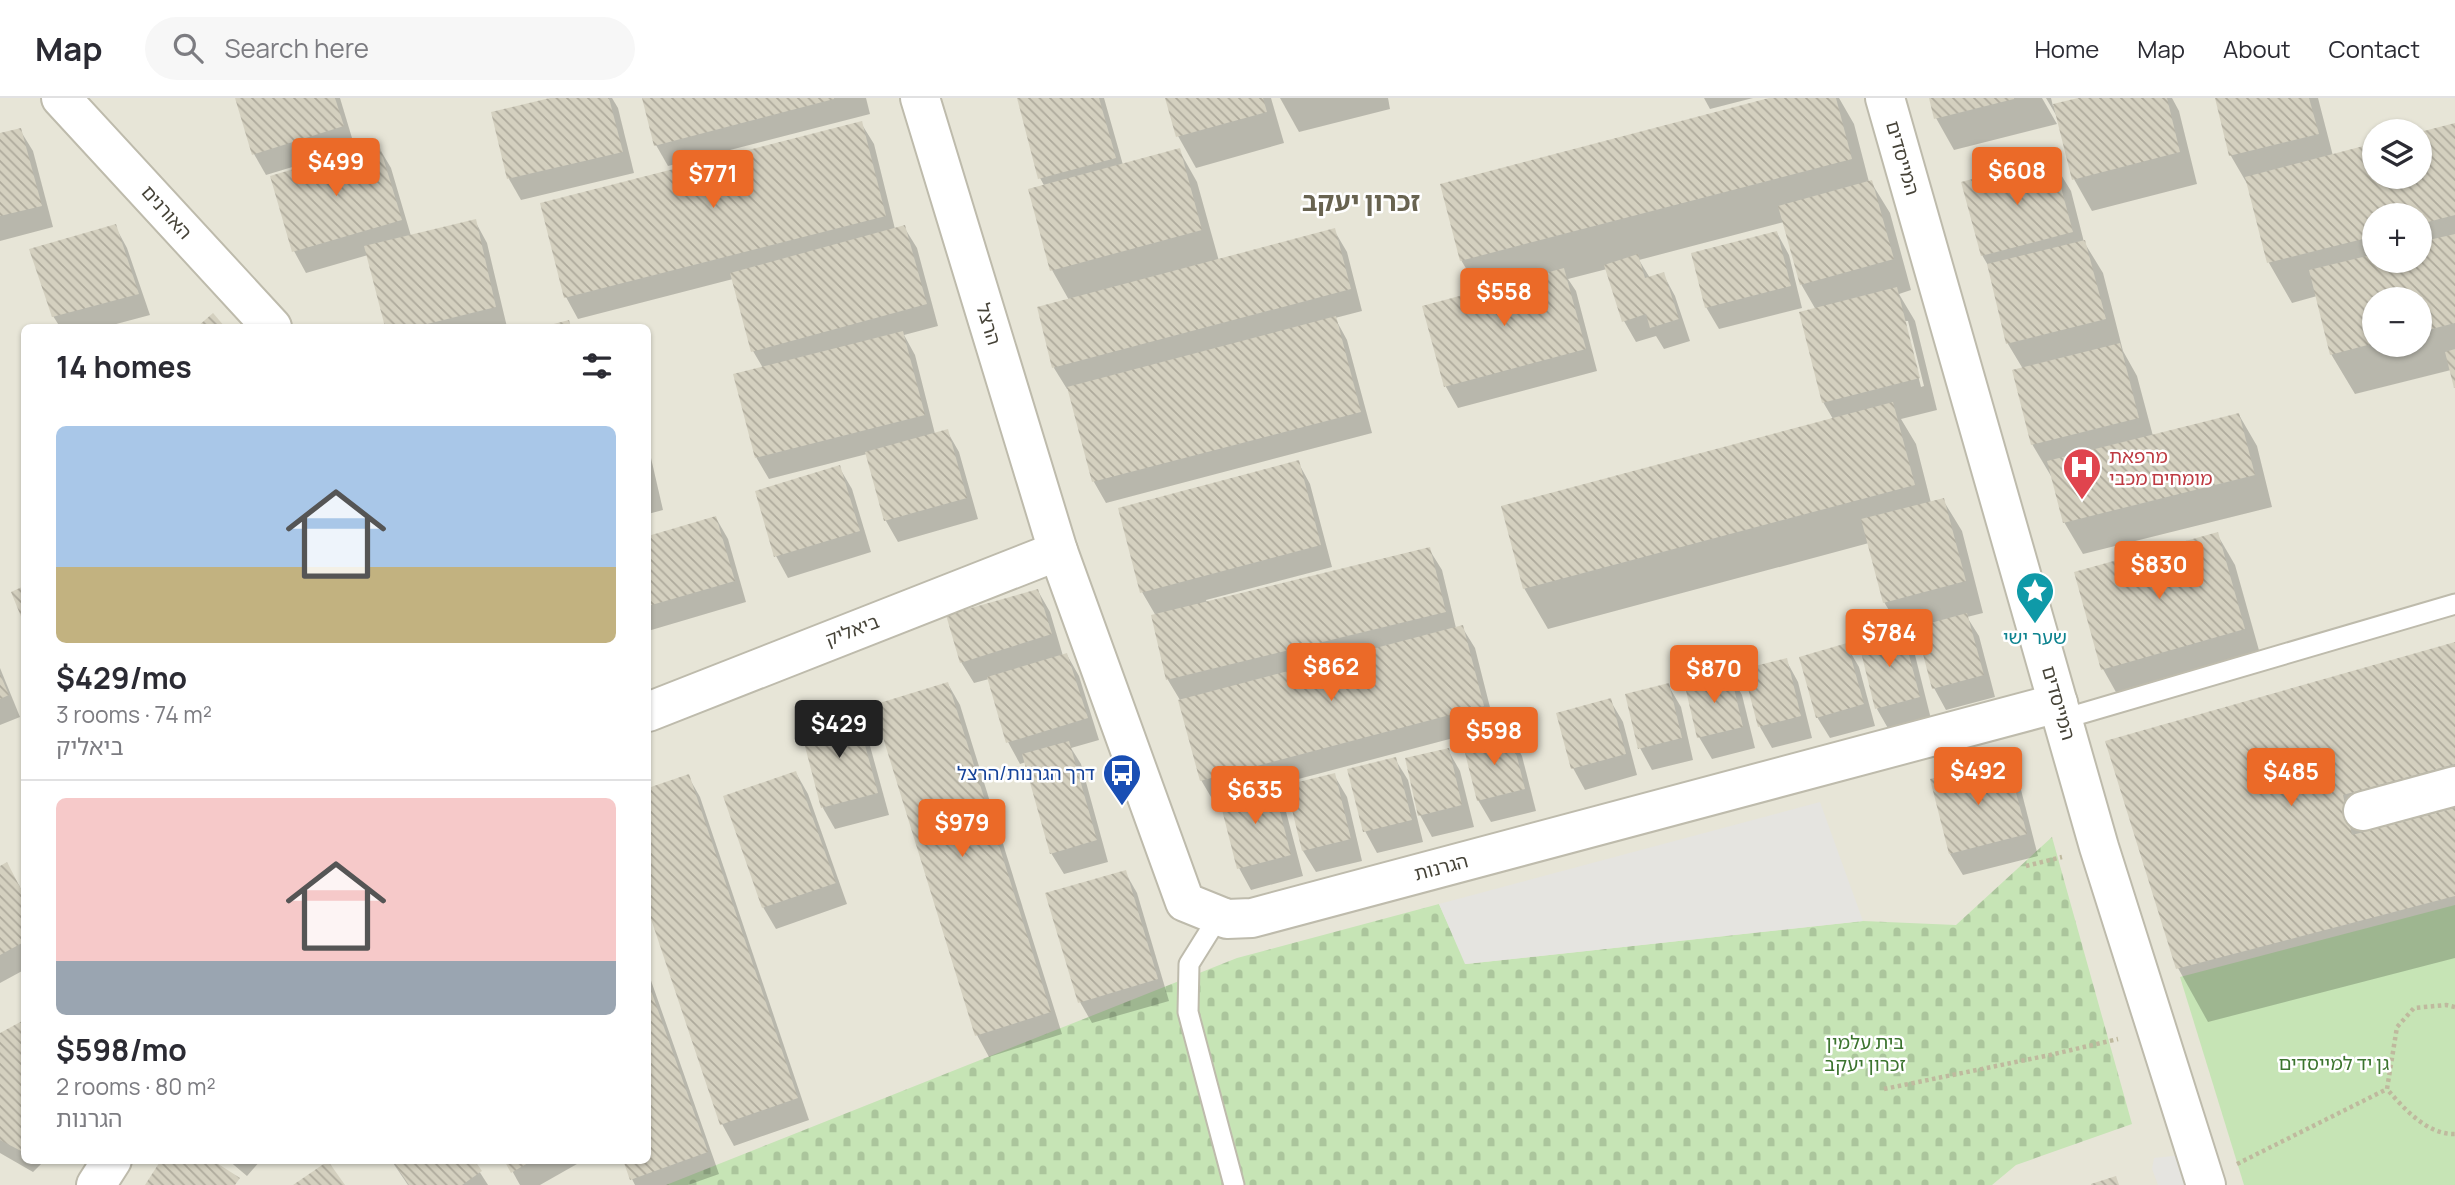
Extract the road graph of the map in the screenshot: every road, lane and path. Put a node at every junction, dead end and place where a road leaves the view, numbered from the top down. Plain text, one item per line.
1 (61, 98) edge
2 (920, 98) edge
3 (1885, 98) edge
4 (269, 324) edge
5 (1058, 551) junction
6 (2455, 604) edge
7 (651, 711) edge
8 (2061, 711) junction
9 (2455, 786) edge
10 (2363, 811) dead end
11 (2073, 854) dead end
12 (2026, 866) dead end
13 (1219, 916) junction
14 (2455, 1007) edge
15 (2118, 1039) dead end
16 (1884, 1089) dead end
17 (2387, 1089) junction
18 (2455, 1133) edge
19 (109, 1164) edge
20 (2218, 1176) edge
21 (96, 1185) edge
22 (1234, 1185) edge

1 - 4 street, האורנים
2 - 5 street, הרצל
3 - 8 street, המייסדים
5 - 7 street, ביאליק
5 - 13 street, הגרנות
6 - 8 lane
8 - 13 street, הגרנות
8 - 20 street, המייסדים
9 - 10 street
11 - 12 path
13 - 22 lane
14 - 17 path
15 - 16 path
17 - 18 path
17 - 20 path
19 - 21 street

